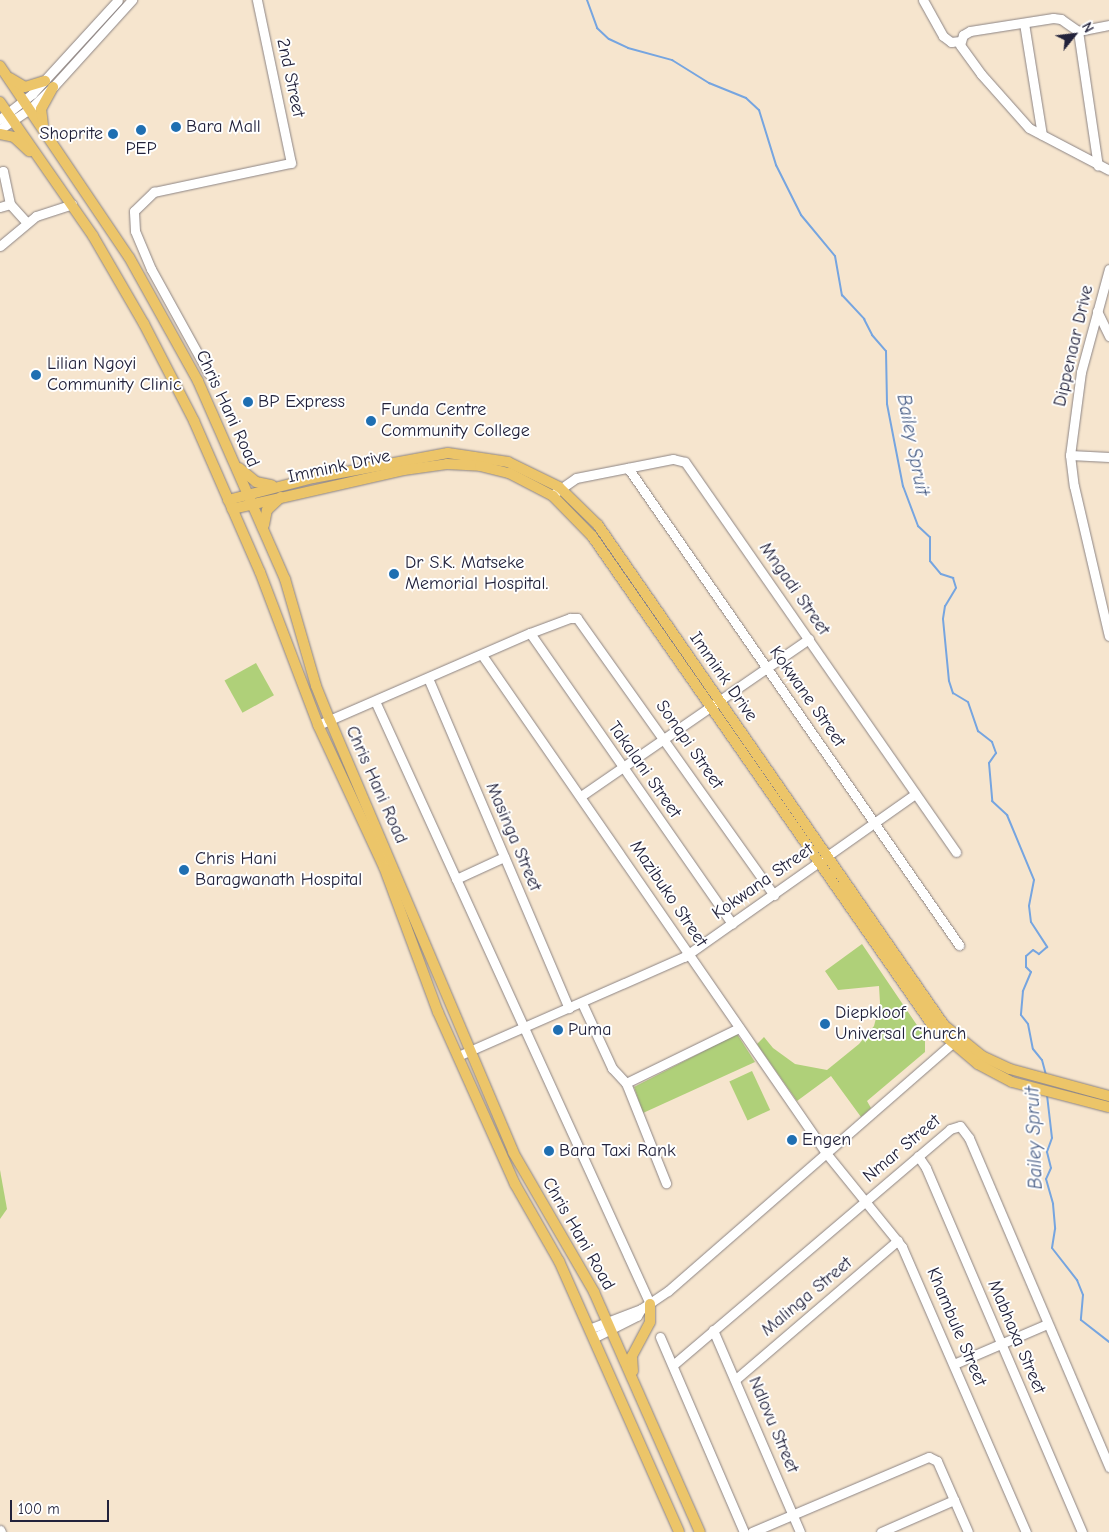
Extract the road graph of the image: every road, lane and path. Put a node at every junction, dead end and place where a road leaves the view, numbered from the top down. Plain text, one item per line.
1 (118, 0) edge
2 (132, 0) edge
3 (257, 0) edge
4 (923, 0) edge
5 (1024, 23) junction
6 (1109, 25) edge
7 (1078, 31) junction
8 (960, 41) junction
9 (0, 66) edge
10 (7, 76) junction
11 (44, 81) junction
12 (54, 87) junction
13 (0, 102) edge
14 (27, 106) junction
15 (7, 118) edge
16 (0, 129) edge
17 (45, 132) junction
18 (0, 134) edge
19 (1042, 136) junction
20 (41, 161) junction
21 (1098, 166) junction
22 (1109, 170) edge
23 (0, 172) edge
24 (10, 204) junction
25 (72, 204) junction
26 (0, 207) edge
27 (27, 223) junction
28 (0, 246) edge
29 (1109, 269) edge
30 (1097, 311) junction
31 (1109, 336) edge
32 (209, 374) dead end
33 (1070, 456) junction
34 (1109, 457) edge
35 (235, 464) junction
36 (628, 468) junction
37 (277, 486) junction
38 (559, 487) junction
39 (281, 496) junction
40 (553, 496) junction
41 (250, 498) junction
42 (230, 504) junction
43 (264, 531) junction
44 (530, 633) junction
45 (1109, 636) edge
46 (809, 639) junction
47 (482, 655) junction
48 (767, 668) junction
49 (428, 678) junction
50 (375, 701) junction
51 (715, 703) junction
52 (330, 720) junction
53 (318, 725) junction
54 (664, 739) junction
55 (623, 768) junction
56 (915, 794) junction
57 (581, 796) junction
58 (875, 824) junction
59 (956, 852) dead end
60 (504, 857) junction
61 (828, 857) junction
62 (818, 863) junction
63 (456, 879) junction
64 (774, 895) junction
65 (732, 924) junction
66 (959, 945) dead end
67 (689, 954) junction
68 (582, 1003) junction
69 (569, 1008) junction
70 (523, 1028) junction
71 (739, 1028) junction
72 (955, 1042) junction
73 (470, 1051) junction
74 (458, 1056) junction
75 (626, 1083) junction
76 (1109, 1096) edge
77 (480, 1104) junction
78 (1109, 1107) edge
79 (826, 1153) junction
80 (918, 1156) junction
81 (666, 1183) dead end
82 (866, 1201) junction
83 (898, 1240) junction
84 (646, 1307) junction
85 (1047, 1324) junction
86 (609, 1325) junction
87 (713, 1330) junction
88 (591, 1333) junction
89 (660, 1337) dead end
90 (1002, 1344) junction
91 (954, 1364) junction
92 (673, 1365) junction
93 (634, 1379) junction
94 (736, 1379) junction
95 (1109, 1467) edge
96 (954, 1500) junction
97 (793, 1515) junction
98 (679, 1532) edge
99 (700, 1532) edge
100 (744, 1532) edge
101 (752, 1532) edge
102 (800, 1532) edge
103 (881, 1532) edge
104 (968, 1532) edge
105 (1026, 1532) edge
106 (1082, 1532) edge

1 - 11 street
2 - 12 street
3 - 32 street, 2nd Street
4 - 8 street
5 - 7 street
5 - 8 street
5 - 19 street
6 - 7 street
7 - 21 street
8 - 19 street
9 - 10 main road, Chris Hani Road
10 - 11 main road
10 - 14 main road, Chris Hani Road
11 - 14 street
12 - 14 street
12 - 17 main road
13 - 15 main road, Chris Hani Road
14 - 15 street
14 - 17 main road, Chris Hani Road
15 - 16 street
15 - 20 main road, Chris Hani Road
17 - 35 main road, Chris Hani Road
18 - 20 main road
19 - 21 street
20 - 25 main road, Chris Hani Road
21 - 22 street
23 - 24 street
24 - 26 street
24 - 27 street
25 - 27 street
25 - 42 main road, Chris Hani Road
27 - 28 street
29 - 30 street, Dippenaar Drive
30 - 31 street
30 - 33 street, Dippenaar Drive
33 - 34 street
33 - 45 street, Dippenaar Drive
35 - 37 main road
35 - 41 main road, Chris Hani Road
36 - 38 street, Mngadi Street
36 - 46 street, Mngadi Street
36 - 48 street, Kokwane Street
37 - 38 main road, Immink Drive
37 - 41 main road, Immink Drive
38 - 40 street
38 - 51 main road, Immink Drive
39 - 40 main road, Immink Drive
39 - 41 main road, Immink Drive
39 - 43 main road
40 - 51 main road, Immink Drive
41 - 42 main road
41 - 43 main road, Chris Hani Road
42 - 53 main road, Chris Hani Road
43 - 52 main road, Chris Hani Road
44 - 47 street
44 - 54 street, Sonapi Street
44 - 55 street, Takalani Street
46 - 48 street
46 - 56 street, Mngadi Street
47 - 49 street
47 - 57 street, Mazibuko Street
48 - 51 street
48 - 58 street, Kokwane Street
49 - 50 street
49 - 60 street, Masinga Street
50 - 52 street
50 - 63 street
51 - 54 street
51 - 61 main road, Immink Drive
51 - 62 main road, Immink Drive
52 - 53 street
52 - 73 main road, Chris Hani Road
53 - 74 main road, Chris Hani Road
54 - 55 street
54 - 64 street, Sonapi Street
55 - 57 street
55 - 65 street, Takalani Street
56 - 58 street, Kokwana Street
56 - 59 street, Mngadi Street
57 - 67 street, Mazibuko Street
58 - 61 street, Kokwana Street
58 - 66 street, Kokwane Street
60 - 63 street
60 - 69 street, Masinga Street
61 - 62 street, Kokwana Street
61 - 72 main road, Immink Drive
62 - 64 street, Kokwana Street
62 - 72 main road, Immink Drive
63 - 70 street
64 - 65 street, Kokwana Street
65 - 67 street, Kokwana Street
67 - 68 street, Kokwana Street
67 - 71 street, Mazibuko Street
68 - 69 street, Kokwana Street
68 - 75 street
69 - 70 street, Kokwana Street
70 - 73 street, Kokwana Street
70 - 84 street
71 - 75 street
71 - 79 street, Mazibuko Street
72 - 76 main road, Immink Drive
72 - 78 main road, Immink Drive
72 - 79 street
73 - 74 street, Kokwana Street
73 - 77 main road
73 - 86 main road, Chris Hani Road
74 - 77 main road, Chris Hani Road
75 - 81 street
77 - 88 main road, Chris Hani Road
79 - 82 street, Khambule Street
79 - 84 street
80 - 82 street, Nmar Street
80 - 85 street, Nmar Street
80 - 90 street, Mabhaxa Street
82 - 83 street, Khambule Street
82 - 87 street, Nmar Street
83 - 91 street, Khambule Street
83 - 94 street, Malinga Street
84 - 86 street
84 - 93 main road
85 - 90 street
85 - 95 street, Nmar Street
86 - 88 street
86 - 93 main road, Chris Hani Road
87 - 92 street, Nmar Street
87 - 94 street, Ndlovu Street
88 - 98 main road, Chris Hani Road
89 - 92 street
90 - 91 street
90 - 106 street, Mabhaxa Street
91 - 105 street, Khambule Street
92 - 100 street
93 - 99 main road, Chris Hani Road
94 - 97 street, Ndlovu Street
96 - 97 street
96 - 103 street
96 - 104 street
97 - 101 street
97 - 102 street, Ndlovu Street

